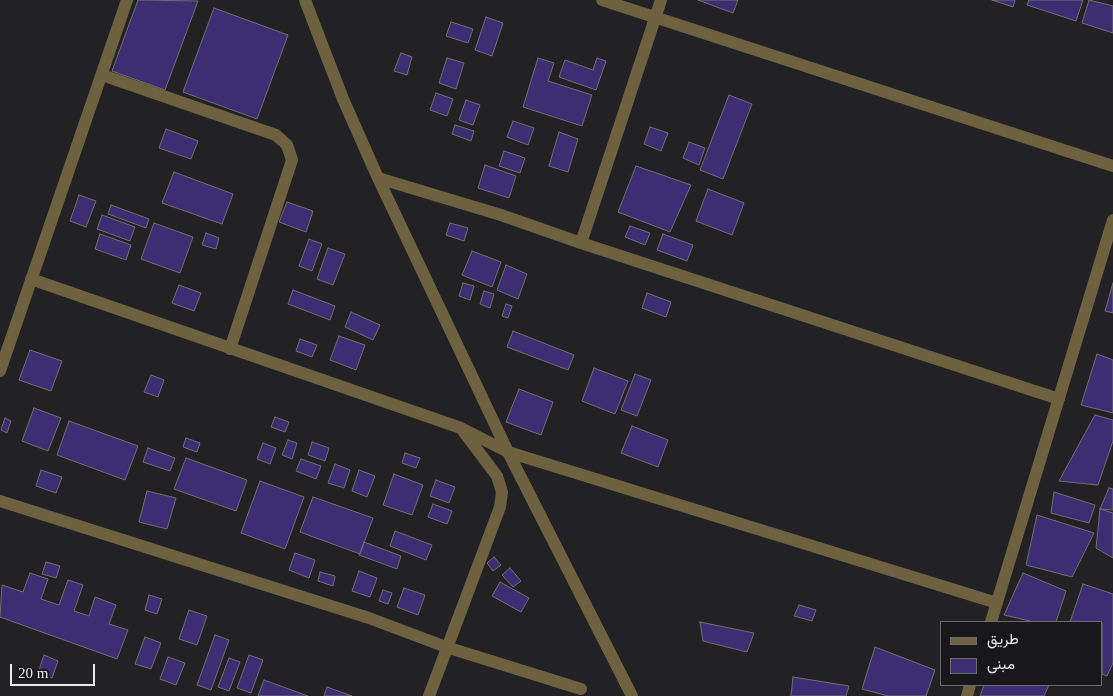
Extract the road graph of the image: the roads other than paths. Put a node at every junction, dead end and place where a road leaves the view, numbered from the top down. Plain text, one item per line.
1 (127, 0) edge
2 (305, 0) edge
3 (602, 0) edge
4 (661, 0) edge
5 (656, 17) junction
6 (102, 75) junction
7 (1113, 166) edge
8 (378, 178) junction
9 (1113, 220) edge
10 (581, 243) junction
11 (31, 279) junction
12 (230, 349) junction
13 (0, 371) edge
14 (1059, 399) junction
15 (461, 428) junction
16 (508, 452) junction
17 (0, 501) edge
18 (997, 603) junction
19 (991, 621) edge
20 (446, 647) junction
21 (581, 690) dead end
22 (429, 696) edge
23 (632, 696) edge

1 - 6 street
2 - 8 street
3 - 5 street
4 - 5 street
5 - 7 street
5 - 10 street
6 - 11 street
6 - 12 street
8 - 10 street
8 - 16 street
9 - 14 street
10 - 14 street
11 - 12 street
11 - 13 street
12 - 15 street
14 - 18 street
15 - 16 street
15 - 20 street
16 - 18 street
16 - 23 street
17 - 20 street
18 - 19 street
20 - 21 street
20 - 22 street

